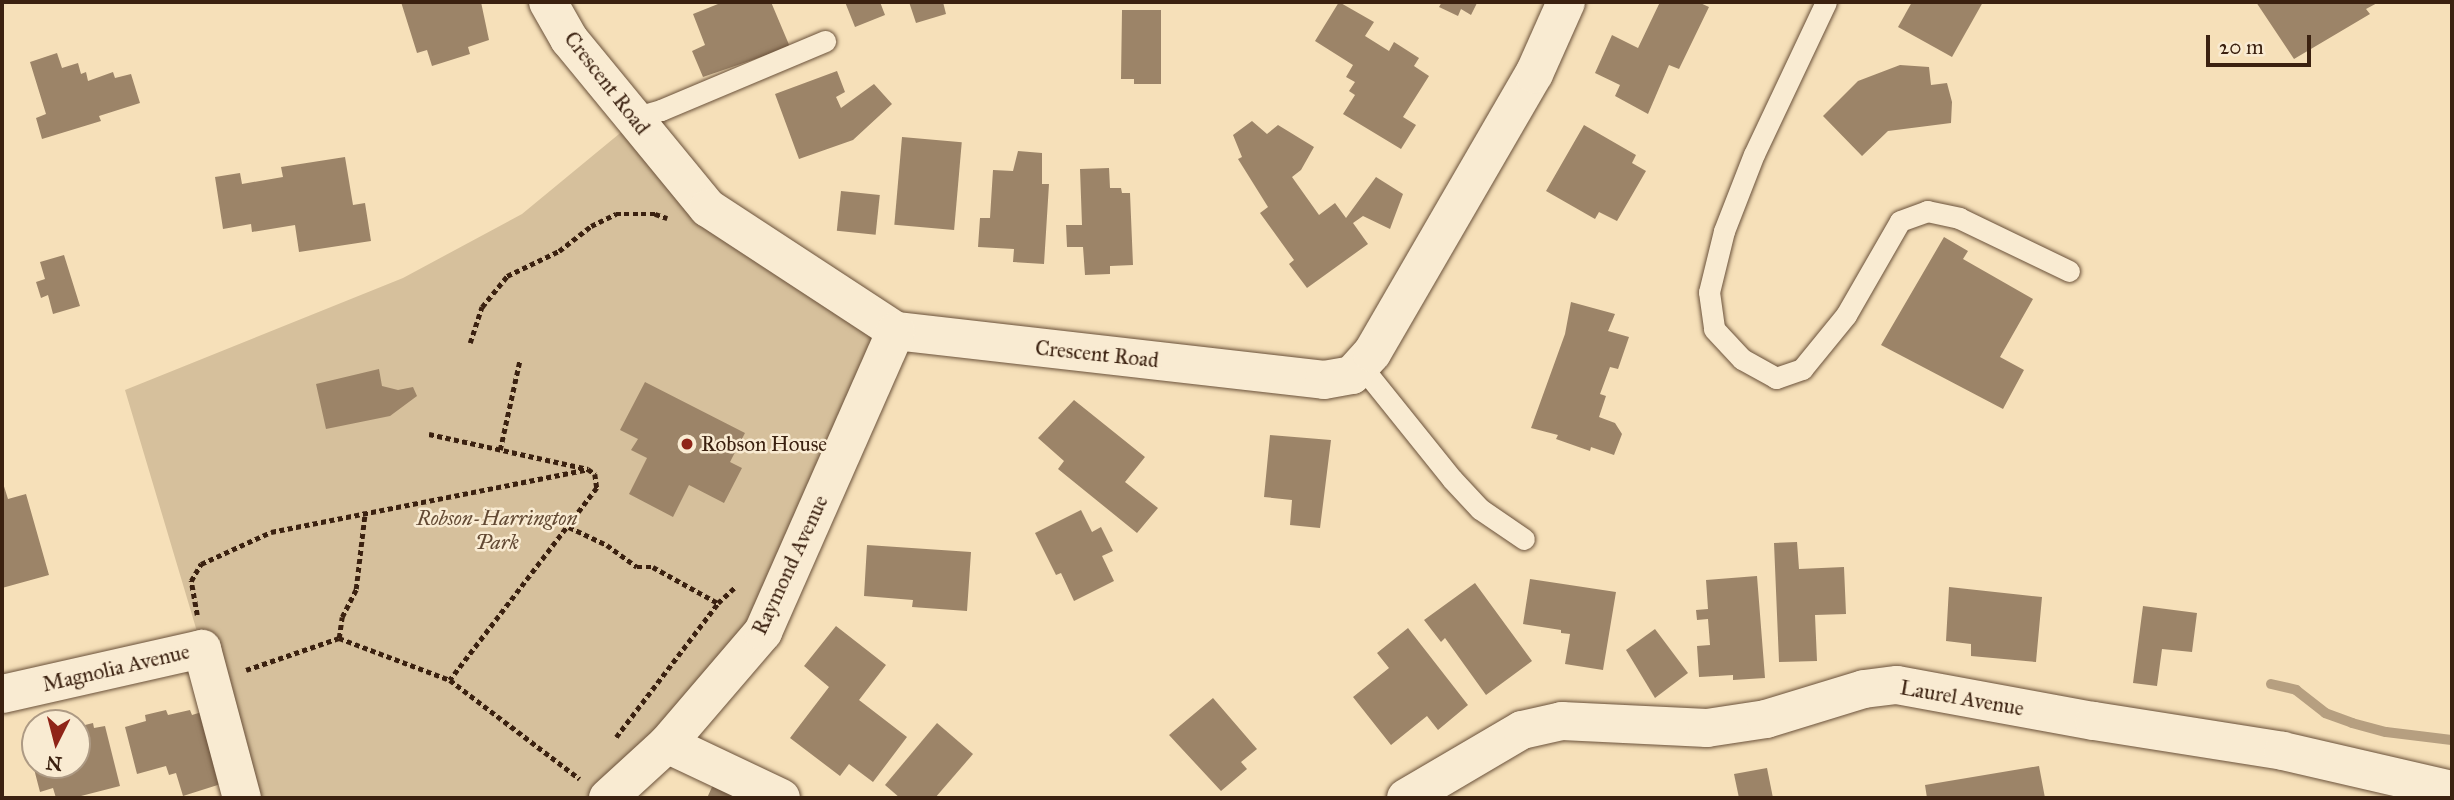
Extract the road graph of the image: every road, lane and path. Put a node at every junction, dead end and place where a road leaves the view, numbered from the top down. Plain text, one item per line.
1 (548, 2) edge
2 (1566, 2) edge
3 (1826, 2) edge
4 (825, 41) dead end
5 (633, 118) junction
6 (672, 220) dead end
7 (2069, 271) dead end
8 (896, 331) junction
9 (470, 343) dead end
10 (520, 359) dead end
11 (1363, 366) junction
12 (429, 434) dead end
13 (500, 450) junction
14 (588, 468) junction
15 (365, 512) junction
16 (569, 527) junction
17 (1524, 539) dead end
18 (735, 587) dead end
19 (718, 603) junction
20 (338, 638) junction
21 (207, 665) junction
22 (450, 680) junction
23 (2, 694) edge
24 (667, 744) junction
25 (606, 747) dead end
26 (587, 767) dead end
27 (577, 777) junction
28 (596, 790) edge
29 (2452, 790) edge
30 (242, 798) edge
31 (781, 798) edge
32 (1406, 798) edge

1 - 5 street, Crescent Road
2 - 11 street
3 - 7 lane
4 - 5 lane
5 - 8 street, Crescent Road
6 - 9 path
8 - 11 street, Crescent Road
8 - 24 street, Raymond Avenue
10 - 13 path
11 - 17 lane
12 - 13 path
13 - 14 path
14 - 15 path
14 - 16 path
15 - 20 path
15 - 21 path
16 - 19 path
16 - 22 path
18 - 19 path
19 - 25 path
20 - 21 path
20 - 22 path
21 - 23 street, Magnolia Avenue
21 - 30 street, Magnolia Avenue
22 - 27 path
24 - 28 street, Raymond Avenue
24 - 31 street
26 - 27 path
27 - 28 path
29 - 32 street, Laurel Avenue

